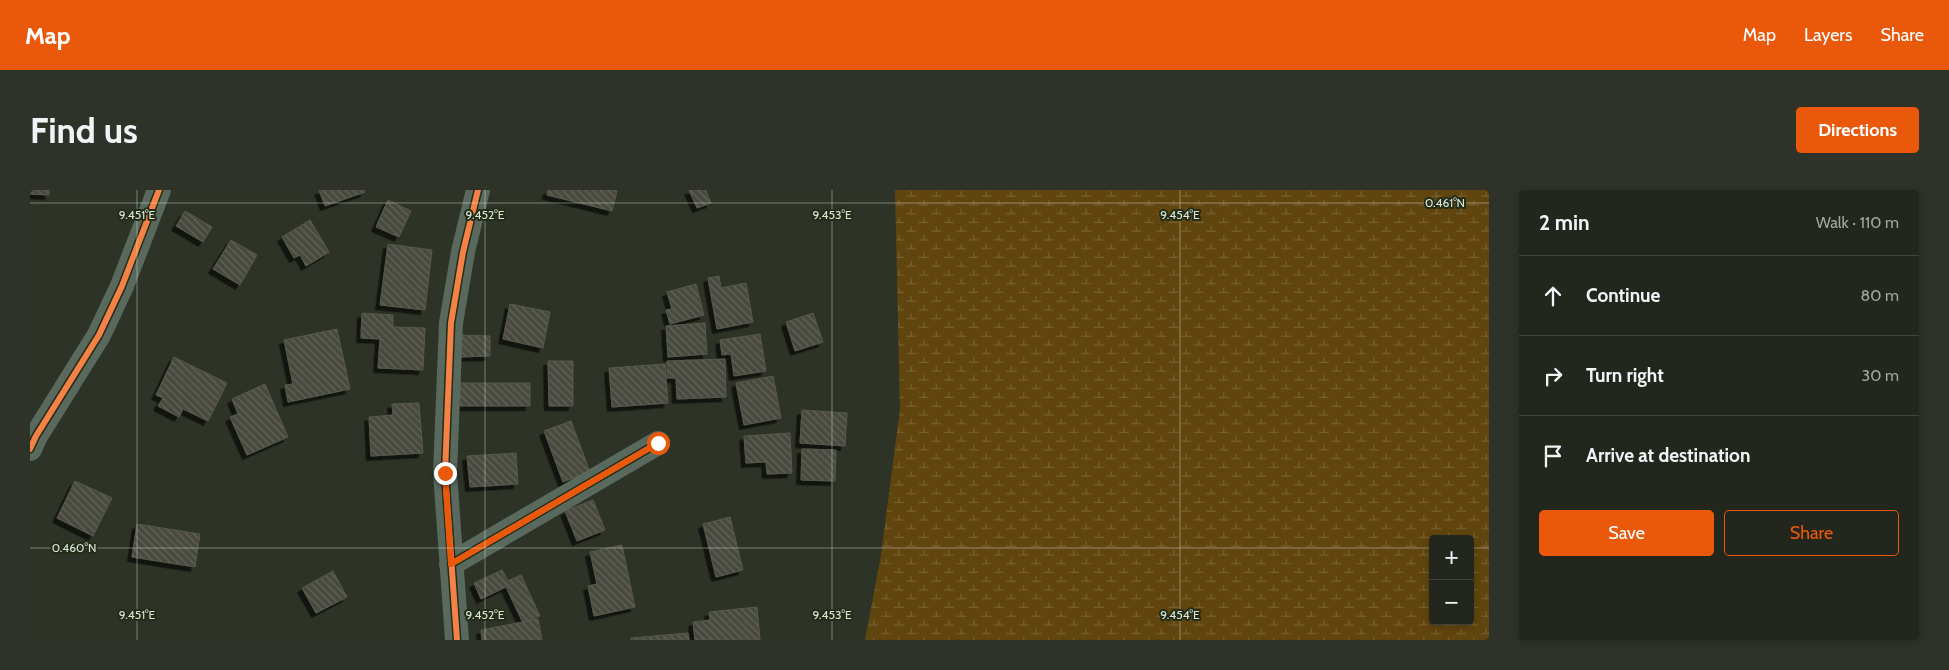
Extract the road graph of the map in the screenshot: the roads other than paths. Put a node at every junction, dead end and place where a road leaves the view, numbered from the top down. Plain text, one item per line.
1 (159, 190) edge
2 (478, 190) edge
3 (32, 440) edge
4 (658, 443) dead end
5 (451, 564) junction
6 (457, 640) edge

1 - 3 street
2 - 5 street
4 - 5 street
5 - 6 street

